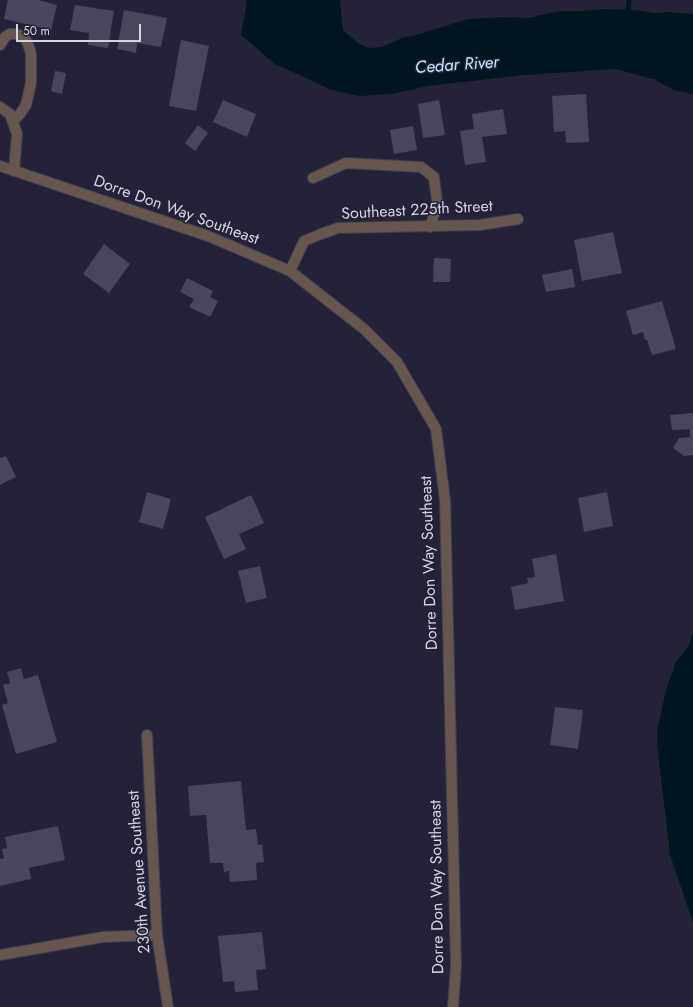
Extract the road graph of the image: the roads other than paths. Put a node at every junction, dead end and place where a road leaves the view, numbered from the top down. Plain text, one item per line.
1 (0, 45) edge
2 (0, 107) edge
3 (13, 121) junction
4 (0, 166) edge
5 (14, 171) junction
6 (313, 178) dead end
7 (518, 219) dead end
8 (430, 227) junction
9 (290, 271) junction
10 (147, 735) dead end
11 (157, 935) junction
12 (0, 955) edge
13 (168, 1007) edge
14 (453, 1007) edge

1 - 3 street
2 - 3 street
3 - 5 street
4 - 5 street, Dorre Don Way Southeast
5 - 9 street, Dorre Don Way Southeast
6 - 8 street
7 - 8 street, Southeast 225th Street
8 - 9 street, Southeast 225th Street
9 - 14 street, Dorre Don Way Southeast
10 - 11 street, 230th Avenue Southeast
11 - 12 street
11 - 13 street, 230th Avenue Southeast

